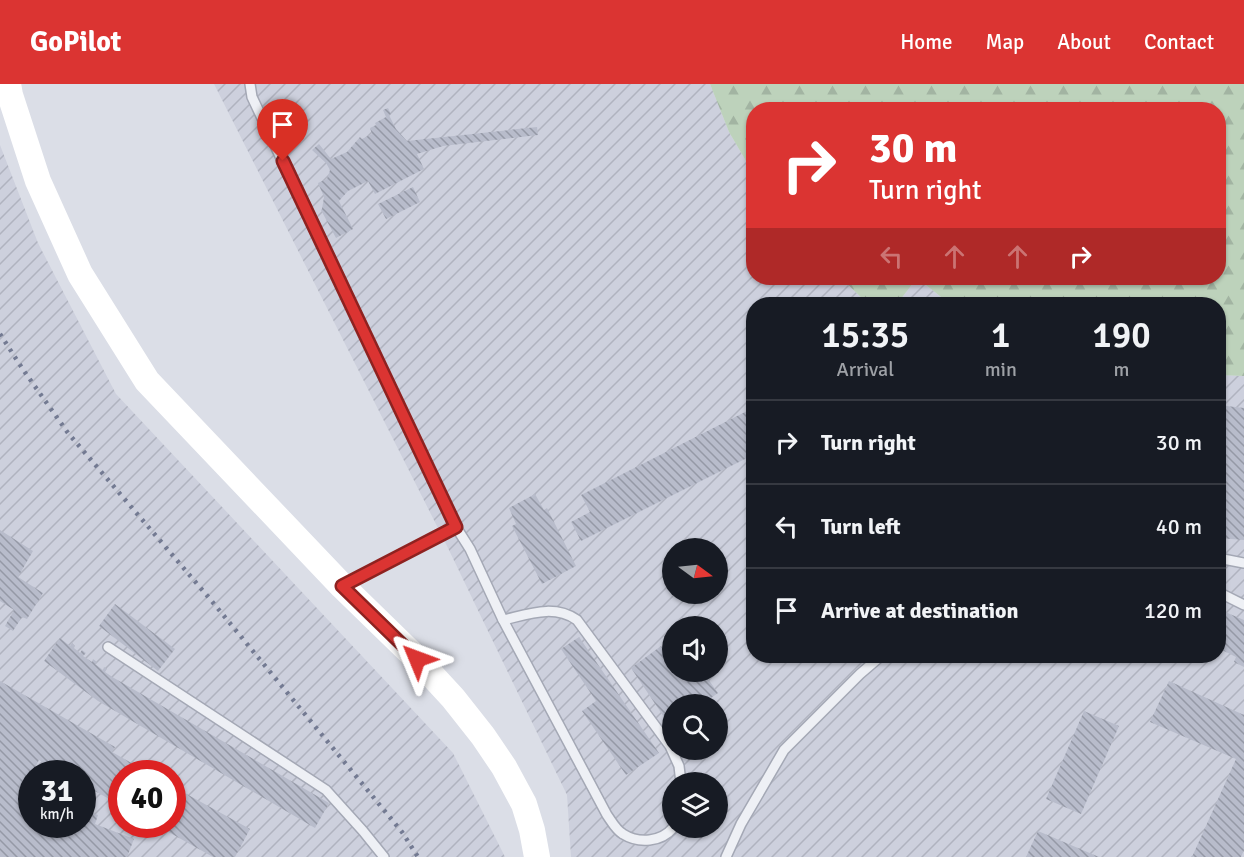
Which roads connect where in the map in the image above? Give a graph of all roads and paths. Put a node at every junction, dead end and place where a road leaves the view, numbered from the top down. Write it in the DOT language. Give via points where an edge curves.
graph roads {
  1 [pos="8,84"];
  2 [pos="250,84"];
  3 [pos="456,527"];
  4 [pos="1226,560"];
  5 [pos="1244,563"];
  6 [pos="342,586"];
  7 [pos="1226,596"];
  8 [pos="1244,605"];
  9 [pos="503,620"];
  10 [pos="108,647"];
  11 [pos="873,663"];
  12 [pos="680,772"];
  13 [pos="662,837"];
  14 [pos="384,857"];
  15 [pos="537,857"];
  16 [pos="726,857"];
  1 -- 6 [label="street" via="38,181 80,274 147,381"];
  2 -- 3 [label="lane" via="252,97"];
  3 -- 6 [label="lane"];
  3 -- 9 [label="lane"];
  4 -- 5 [label="lane"];
  6 -- 15 [label="street" via="417,659 483,736 524,804"];
  7 -- 8 [label="lane"];
  9 -- 12 [label="lane" via="552,611 578,620 670,746"];
  9 -- 13 [label="lane" via="615,826 623,834 647,841"];
  10 -- 14 [label="lane" via="326,790"];
  11 -- 16 [label="lane" via="784,750"];
}
